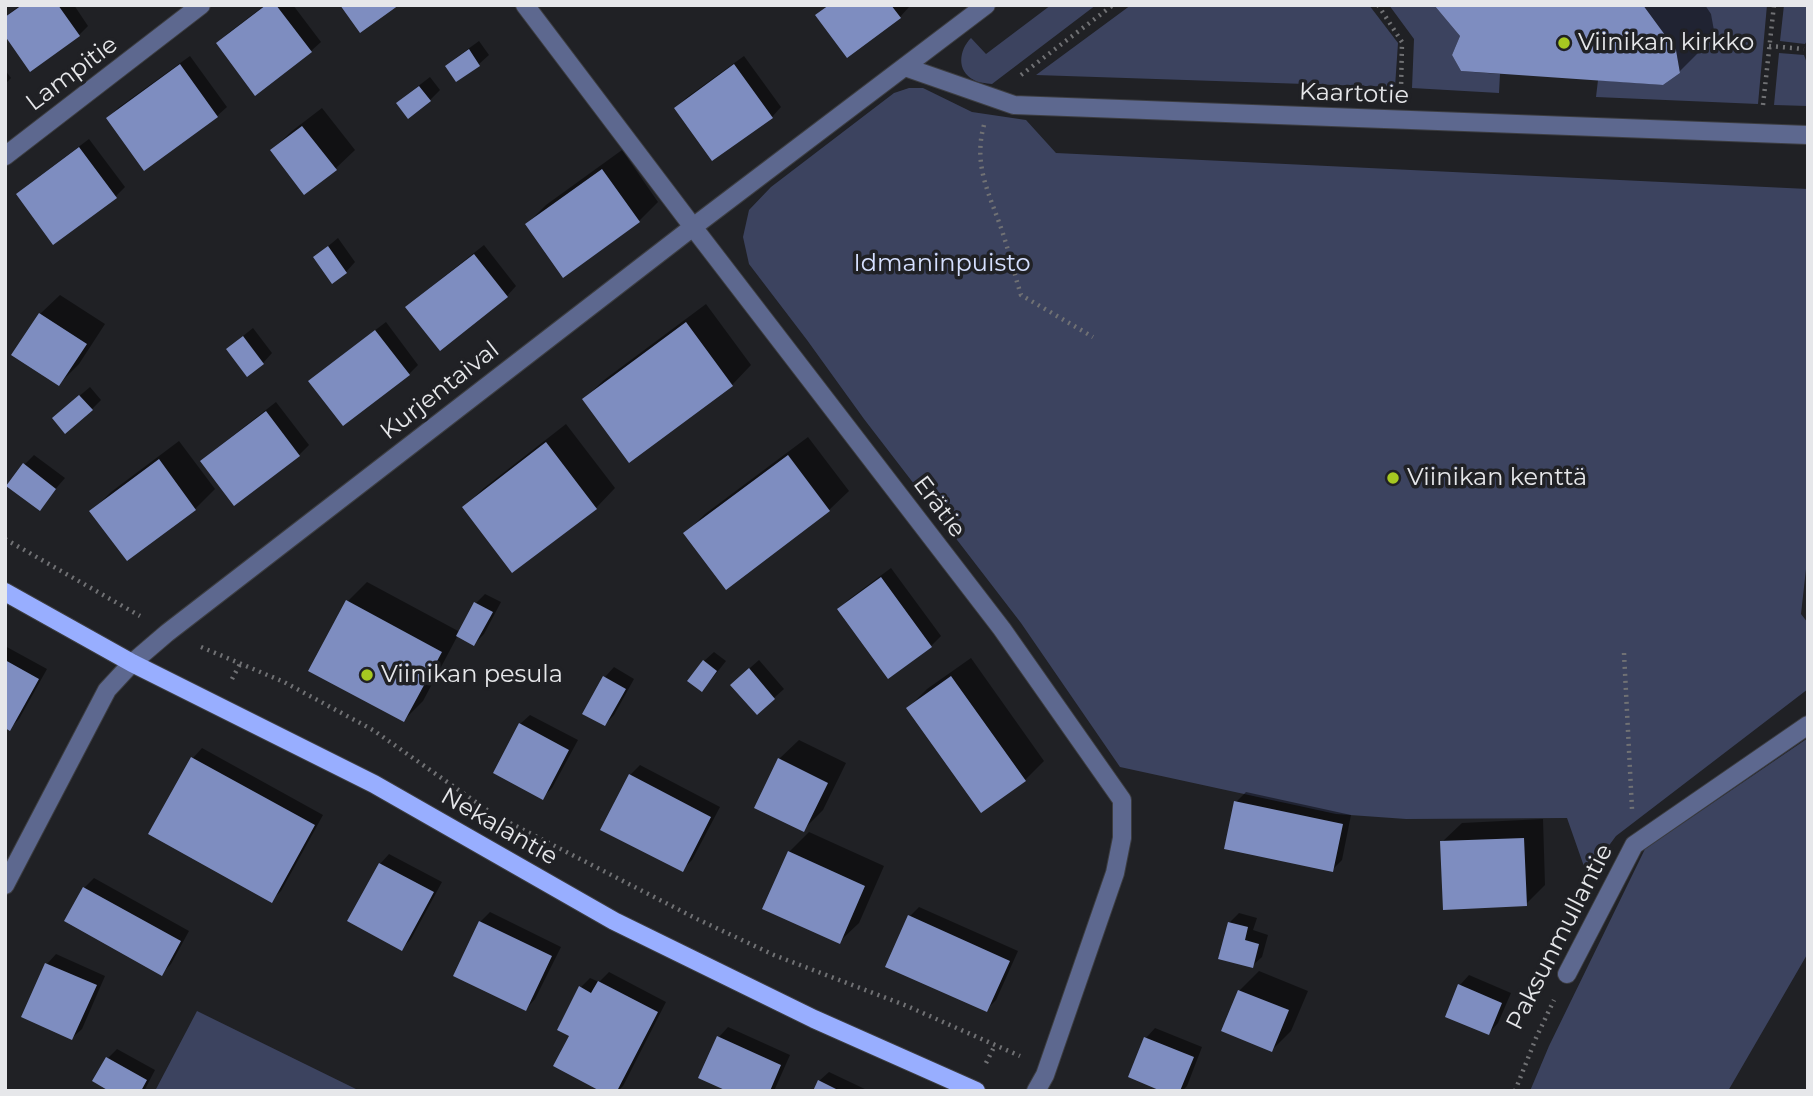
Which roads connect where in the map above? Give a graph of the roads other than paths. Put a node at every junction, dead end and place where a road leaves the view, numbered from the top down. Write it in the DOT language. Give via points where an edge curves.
graph roads {
  1 [pos="201,5"];
  2 [pos="525,5"];
  3 [pos="986,5"];
  4 [pos="905,67"];
  5 [pos="1808,135"];
  6 [pos="5,156"];
  7 [pos="693,227"];
  8 [pos="5,592"];
  9 [pos="132,663"];
  10 [pos="1808,726"];
  11 [pos="5,885"];
  12 [pos="1567,974"];
  13 [pos="975,1091"];
  14 [pos="1036,1091"];
  1 -- 6 [label="street, Lampitie"];
  2 -- 7 [label="street, Erätie"];
  3 -- 4 [label="street, Kurjentaival"];
  4 -- 5 [label="street, Kaartotie" via="1014,105"];
  4 -- 7 [label="street, Kurjentaival"];
  7 -- 9 [label="street, Kurjentaival"];
  7 -- 14 [label="street, Erätie" via="1002,629 1122,800 1122,838 1115,873"];
  8 -- 9 [label="main road, Nekalantie"];
  9 -- 11 [label="street, Kurjentaival" via="107,690"];
  9 -- 13 [label="main road, Nekalantie" via="374,785 614,921"];
  10 -- 12 [label="street, Paksunmullantie" via="1634,845"];
}
